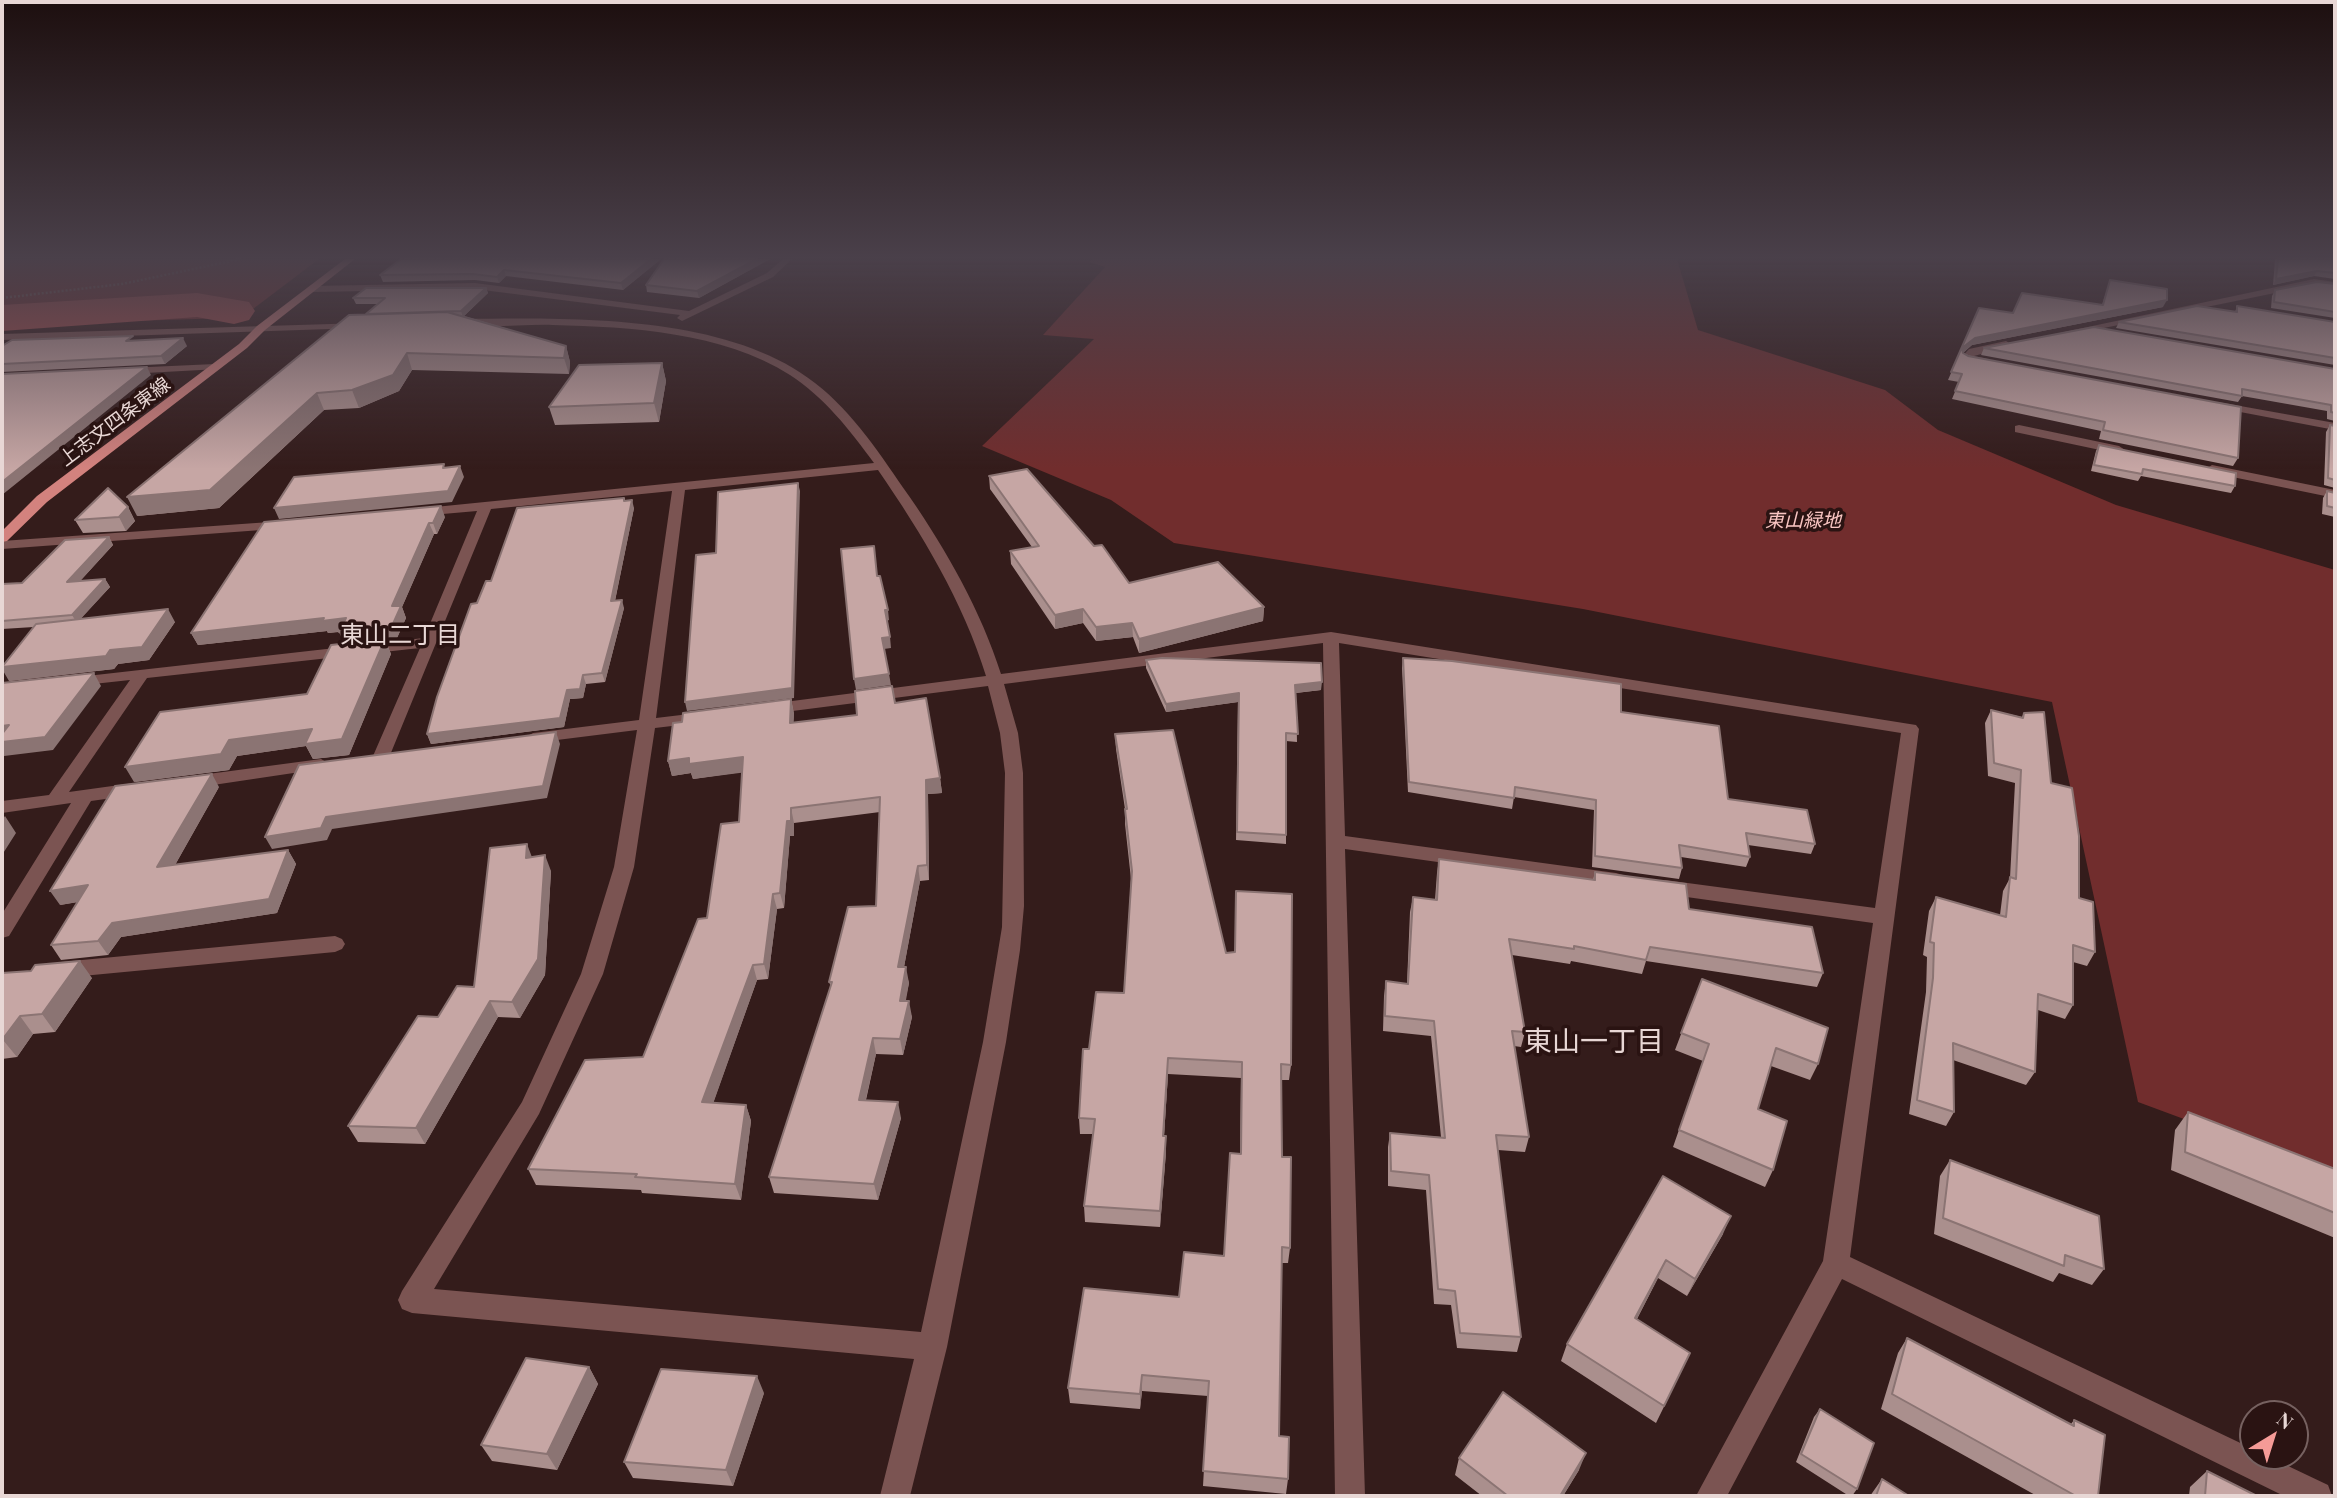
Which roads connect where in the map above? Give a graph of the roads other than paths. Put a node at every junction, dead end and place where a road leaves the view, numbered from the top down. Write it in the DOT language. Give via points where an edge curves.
graph roads {
  1 [pos="235,329"];
  2 [pos="260,329"];
  3 [pos="645,329"];
  4 [pos="2083,329"];
  5 [pos="2092,329"];
  6 [pos="659,330"];
  7 [pos="2115,333"];
  8 [pos="2049,336"];
  9 [pos="2,337"];
  10 [pos="2024,341"];
  11 [pos="1993,363"];
  12 [pos="215,367"];
  13 [pos="108,372"];
  14 [pos="2212,404"];
  15 [pos="2335,427"];
  16 [pos="2020,429"];
  17 [pos="2138,453"];
  18 [pos="882,466"];
  19 [pos="2204,467"];
  20 [pos="679,486"];
  21 [pos="2335,494"];
  22 [pos="486,506"];
  23 [pos="403,514"];
  24 [pos="292,524"];
  25 [pos="2,538"];
  26 [pos="2,545"];
  27 [pos="1331,637"];
  28 [pos="430,642"];
  29 [pos="142,674"];
  30 [pos="996,680"];
  31 [pos="53,683"];
  32 [pos="754,711"];
  33 [pos="727,714"];
  34 [pos="647,724"];
  35 [pos="515,740"];
  36 [pos="382,756"];
  37 [pos="342,762"];
  38 [pos="180,783"];
  39 [pos="153,787"];
  40 [pos="85,796"];
  41 [pos="55,799"];
  42 [pos="2,807"];
  43 [pos="1335,841"];
  44 [pos="1885,917"];
  45 [pos="2,930"];
  46 [pos="335,944"];
  47 [pos="43,972"];
  48 [pos="1836,1263"];
  49 [pos="933,1347"];
  50 [pos="895,1496"];
  51 [pos="1350,1496"];
  52 [pos="1711,1496"];
  53 [pos="2317,1496"];
  1 -- 9 [label="street"];
  2 -- 12 [label="main road, 上志文四条東線"];
  3 -- 6 [label="street"];
  4 -- 8 [label="street"];
  5 -- 7 [label="street"];
  6 -- 18 [label="street" via="728,345 787,368 838,411"];
  10 -- 11 [label="street" via="1973,351 1966,358"];
  12 -- 13 [label="street"];
  12 -- 25 [label="main road, 上志文四条東線" via="42,499"];
  14 -- 15 [label="street"];
  16 -- 17 [label="street"];
  18 -- 20 [label="street"];
  18 -- 30 [label="street" via="929,536"];
  19 -- 21 [label="street"];
  20 -- 22 [label="street"];
  20 -- 34 [label="street"];
  22 -- 23 [label="street"];
  22 -- 28 [label="street"];
  24 -- 26 [label="street"];
  27 -- 30 [label="street"];
  27 -- 43 [label="street"];
  27 -- 44 [label="street" via="1910,729"];
  28 -- 29 [label="street"];
  28 -- 36 [label="street"];
  29 -- 31 [label="street"];
  29 -- 41 [label="street"];
  30 -- 32 [label="street"];
  30 -- 49 [label="street" via="1010,737 1015,793 1013,925"];
  33 -- 34 [label="street"];
  34 -- 35 [label="street"];
  34 -- 49 [label="street" via="624,867 592,974 531,1107 412,1300"];
  37 -- 38 [label="street"];
  39 -- 40 [label="street"];
  40 -- 41 [label="street"];
  40 -- 45 [label="street"];
  41 -- 42 [label="street"];
  43 -- 44 [label="street"];
  43 -- 51 [label="street"];
  44 -- 48 [label="street"];
  46 -- 47 [label="street"];
  48 -- 52 [label="street"];
  48 -- 53 [label="street"];
  49 -- 50 [label="street"];
}
